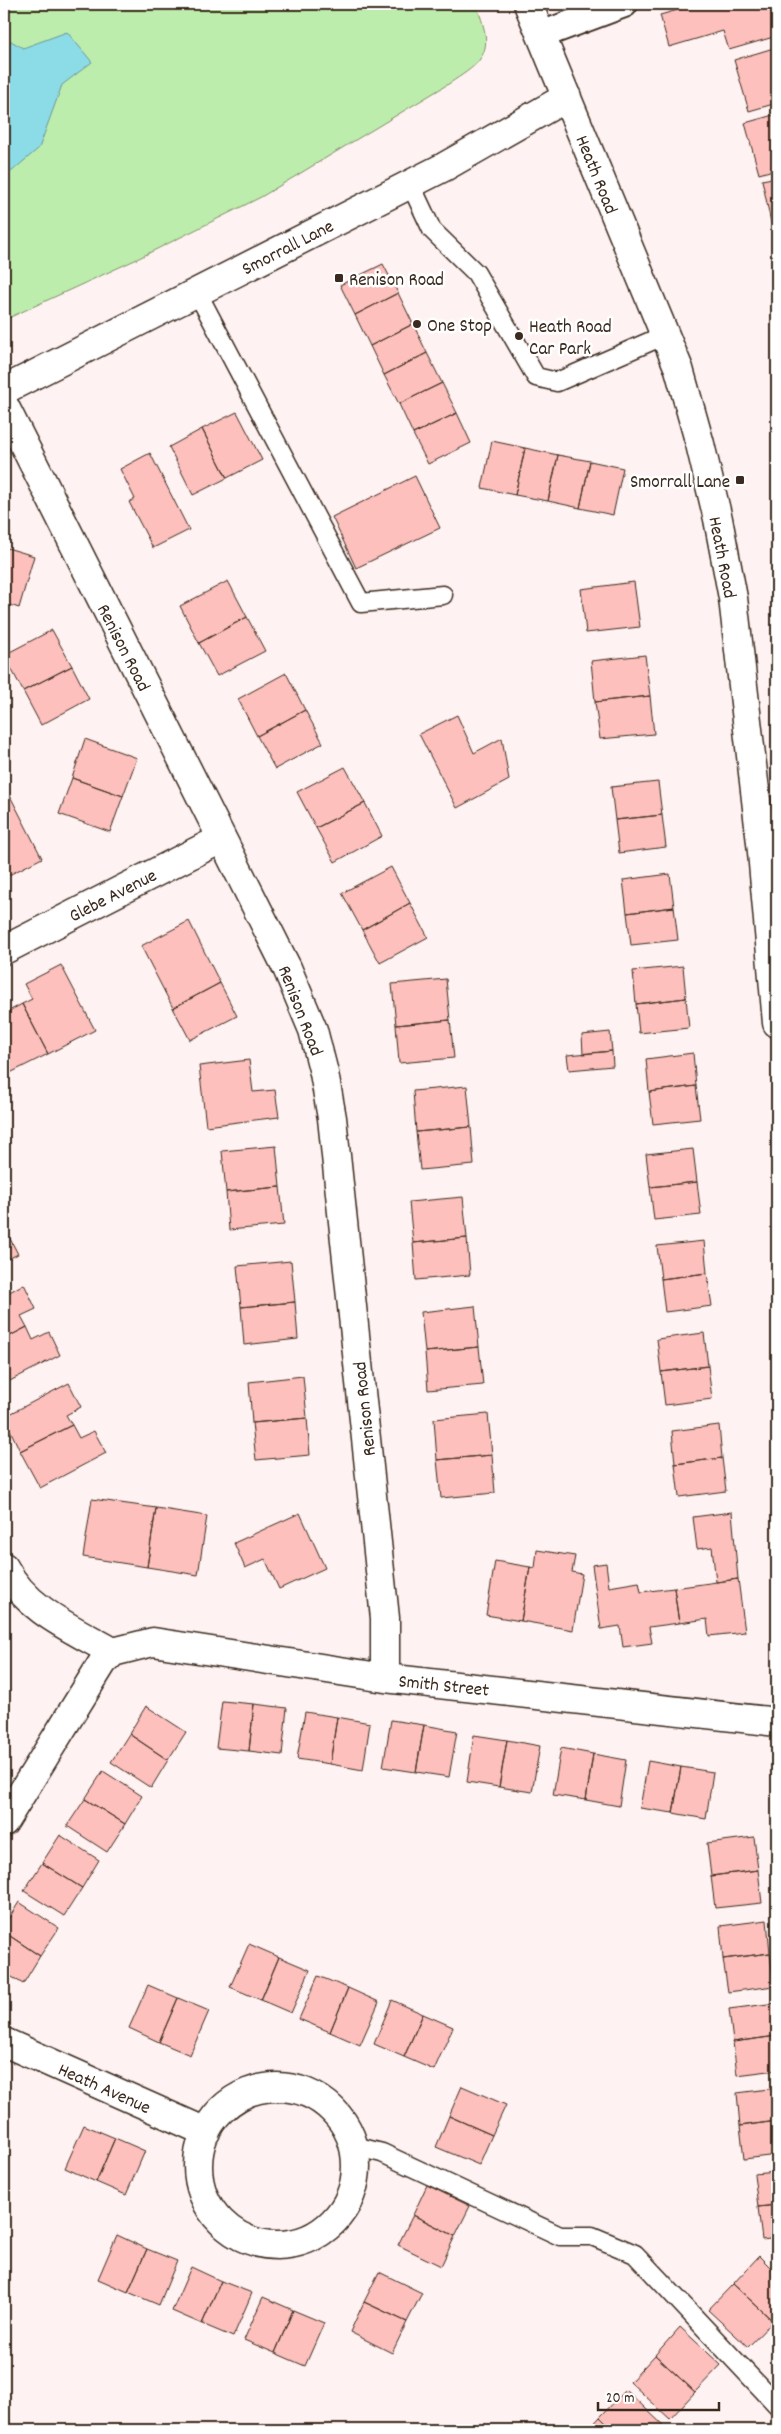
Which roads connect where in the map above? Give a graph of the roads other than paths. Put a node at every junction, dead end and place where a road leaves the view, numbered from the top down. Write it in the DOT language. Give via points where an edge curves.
graph roads {
  1 [pos="528,4"];
  2 [pos="624,4"];
  3 [pos="541,35"];
  4 [pos="567,97"];
  5 [pos="410,183"];
  6 [pos="197,292"];
  7 [pos="665,336"];
  8 [pos="4,390"];
  9 [pos="4,405"];
  10 [pos="443,595"];
  11 [pos="221,838"];
  12 [pos="770,852"];
  13 [pos="4,950"];
  14 [pos="777,1023"];
  15 [pos="4,1567"];
  16 [pos="113,1652"];
  17 [pos="385,1678"];
  18 [pos="777,1722"];
  19 [pos="4,1822"];
  20 [pos="4,2042"];
  21 [pos="206,2132"];
  22 [pos="354,2146"];
  23 [pos="777,2405"];
  1 -- 3 [label="street, Heath Road"];
  2 -- 3 [label="street"];
  3 -- 4 [label="street, Heath Road"];
  4 -- 5 [label="street, Smorrall Lane"];
  4 -- 7 [label="street, Heath Road"];
  5 -- 6 [label="street, Smorrall Lane"];
  5 -- 7 [label="lane" via="432,230 476,273 536,377 557,382"];
  6 -- 8 [label="street, Smorrall Lane"];
  6 -- 10 [label="lane" via="361,603"];
  7 -- 12 [label="street, Heath Road" via="679,369 721,536"];
  9 -- 11 [label="street, Renison Road"];
  11 -- 13 [label="street, Glebe Avenue"];
  11 -- 17 [label="street, Renison Road" via="287,968 313,1030 324,1073 333,1128 385,1618"];
  12 -- 14 [label="street, Heath Road"];
  15 -- 16 [label="street" via="22,1592 44,1613"];
  16 -- 17 [label="street, Smith Street" via="153,1642"];
  16 -- 19 [label="street" via="103,1662"];
  17 -- 18 [label="street, Smith Street"];
  20 -- 21 [label="street, Heath Avenue"];
  21 -- 22 [label="street" via="223,2108 236,2098 280,2087 297,2089 326,2104 348,2131"];
  21 -- 22 [label="street" via="198,2170 206,2201 215,2215 234,2232 265,2244 293,2244 311,2237 340,2214 356,2177"];
  22 -- 23 [label="lane" via="382,2152 560,2236 592,2236 635,2254"];
}
